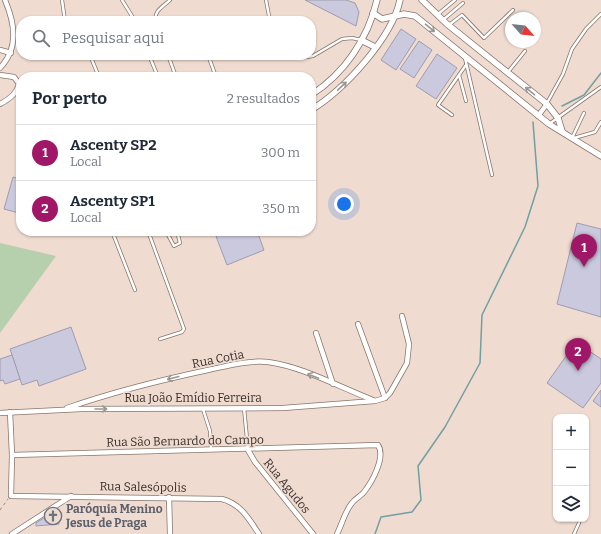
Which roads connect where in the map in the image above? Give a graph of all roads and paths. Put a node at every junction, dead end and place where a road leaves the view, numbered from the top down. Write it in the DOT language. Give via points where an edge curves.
graph roads {
  1 [pos="5,0"];
  2 [pos="62,0"];
  3 [pos="122,0"];
  4 [pos="170,0"];
  5 [pos="266,0"];
  6 [pos="377,0"];
  7 [pos="400,0"];
  8 [pos="422,0"];
  9 [pos="455,0"];
  10 [pos="463,3"];
  11 [pos="512,10"];
  12 [pos="373,13"];
  13 [pos="601,14"];
  14 [pos="396,15"];
  15 [pos="437,15"];
  16 [pos="64,16"];
  17 [pos="132,16"];
  18 [pos="156,16"];
  19 [pos="269,16"];
  20 [pos="442,20"];
  21 [pos="448,25"];
  22 [pos="361,40"];
  23 [pos="375,47"];
  24 [pos="0,50"];
  25 [pos="525,50"];
  26 [pos="11,53"];
  27 [pos="316,54"];
  28 [pos="465,58"];
  29 [pos="92,60"];
  30 [pos="152,60"];
  31 [pos="170,60"];
  32 [pos="210,60"];
  33 [pos="466,65"];
  34 [pos="0,68"];
  35 [pos="97,72"];
  36 [pos="156,72"];
  37 [pos="174,72"];
  38 [pos="214,72"];
  39 [pos="508,73"];
  40 [pos="459,74"];
  41 [pos="0,75"];
  42 [pos="16,79"];
  43 [pos="601,87"];
  44 [pos="16,91"];
  45 [pos="316,91"];
  46 [pos="466,101"];
  47 [pos="0,104"];
  48 [pos="547,104"];
  49 [pos="316,107"];
  50 [pos="584,113"];
  51 [pos="452,115"];
  52 [pos="538,116"];
  53 [pos="558,118"];
  54 [pos="601,122"];
  55 [pos="549,124"];
  56 [pos="562,131"];
  57 [pos="572,139"];
  58 [pos="601,156"];
  59 [pos="492,175"];
  60 [pos="114,236"];
  61 [pos="150,236"];
  62 [pos="169,236"];
  63 [pos="178,236"];
  64 [pos="135,290"];
  65 [pos="402,316"];
  66 [pos="358,324"];
  67 [pos="316,333"];
  68 [pos="160,339"];
  69 [pos="332,384"];
  70 [pos="385,398"];
  71 [pos="375,401"];
  72 [pos="203,408"];
  73 [pos="244,408"];
  74 [pos="62,410"];
  75 [pos="10,412"];
  76 [pos="0,413"];
  77 [pos="248,450"];
  78 [pos="211,451"];
  79 [pos="12,455"];
  80 [pos="11,496"];
  81 [pos="71,496"];
  82 [pos="169,497"];
  83 [pos="0,510"];
  84 [pos="579,523"];
  85 [pos="12,534"];
  86 [pos="170,534"];
  87 [pos="259,534"];
  88 [pos="313,534"];
  89 [pos="337,534"];
  90 [pos="574,534"];
  1 -- 26 [label="street" via="14,31"];
  2 -- 16 [label="lane"];
  3 -- 17 [label="lane"];
  4 -- 18 [label="lane"];
  5 -- 19 [label="lane"];
  6 -- 12 [label="street"];
  7 -- 14 [label="street"];
  8 -- 15 [label="street"];
  9 -- 15 [label="lane"];
  10 -- 20 [label="lane"];
  11 -- 21 [label="lane" via="484,38 462,15"];
  12 -- 14 [label="street" via="382,19"];
  12 -- 22 [label="street"];
  13 -- 48 [label="lane" via="572,49 563,74"];
  14 -- 23 [label="street"];
  14 -- 28 [label="street, one-way" via="414,16"];
  15 -- 20 [label="street"];
  20 -- 21 [label="street"];
  21 -- 39 [label="street"];
  22 -- 23 [label="street"];
  22 -- 27 [label="lane" via="347,37"];
  22 -- 45 [label="street" via="344,66"];
  49 -- 23 [label="street, one-way" via="350,78"];
  24 -- 26 [label="street"];
  25 -- 39 [label="lane"];
  26 -- 34 [label="street"];
  28 -- 33 [label="lane"];
  28 -- 52 [label="street"];
  29 -- 35 [label="lane"];
  30 -- 36 [label="lane"];
  31 -- 37 [label="lane"];
  32 -- 38 [label="lane"];
  33 -- 40 [label="lane"];
  33 -- 59 [label="lane"];
  48 -- 39 [label="street, one-way"];
  40 -- 46 [label="lane"];
  40 -- 51 [label="lane" via="438,105"];
  41 -- 42 [label="street"];
  43 -- 53 [label="lane"];
  44 -- 47 [label="street"];
  48 -- 52 [label="street"];
  48 -- 53 [label="street"];
  50 -- 57 [label="lane"];
  52 -- 55 [label="street"];
  53 -- 55 [label="lane"];
  53 -- 56 [label="street"];
  54 -- 57 [label="lane" via="595,132"];
  55 -- 56 [label="street"];
  56 -- 57 [label="street"];
  57 -- 58 [label="street"];
  60 -- 64 [label="lane"];
  61 -- 68 [label="lane" via="184,329"];
  62 -- 63 [label="lane" via="174,246 180,243"];
  65 -- 70 [label="street" via="410,344 409,354 398,381"];
  66 -- 70 [label="street"];
  67 -- 69 [label="street"];
  69 -- 71 [label="street, Rua Cotia"];
  69 -- 74 [label="street, Rua Cotia, one-way" via="280,365 254,362 168,380"];
  70 -- 71 [label="street, Rua João Emídio Ferreira"];
  71 -- 73 [label="street, Rua João Emídio Ferreira" via="282,408"];
  72 -- 73 [label="street, Rua João Emídio Ferreira"];
  74 -- 72 [label="street, Rua João Emídio Ferreira, one-way"];
  72 -- 78 [label="lane" via="210,431"];
  73 -- 77 [label="lane"];
  74 -- 75 [label="street, Rua João Emídio Ferreira"];
  75 -- 76 [label="street, Rua João Emídio Ferreira"];
  75 -- 79 [label="street"];
  77 -- 78 [label="street, Rua São Bernardo do Campo"];
  77 -- 88 [label="street, Rua Agudos"];
  77 -- 89 [label="street, Rua São Bernardo do Campo" via="378,445 379,461 370,482 352,504"];
  78 -- 79 [label="street, Rua São Bernardo do Campo"];
  79 -- 80 [label="street"];
  80 -- 81 [label="street, Rua Salesópolis"];
  80 -- 83 [label="path"];
  81 -- 82 [label="street, Rua Salesópolis"];
  81 -- 85 [label="street"];
  82 -- 86 [label="street"];
  82 -- 87 [label="street, Rua Salesópolis" via="231,501 242,509"];
  84 -- 90 [label="lane"];
}
